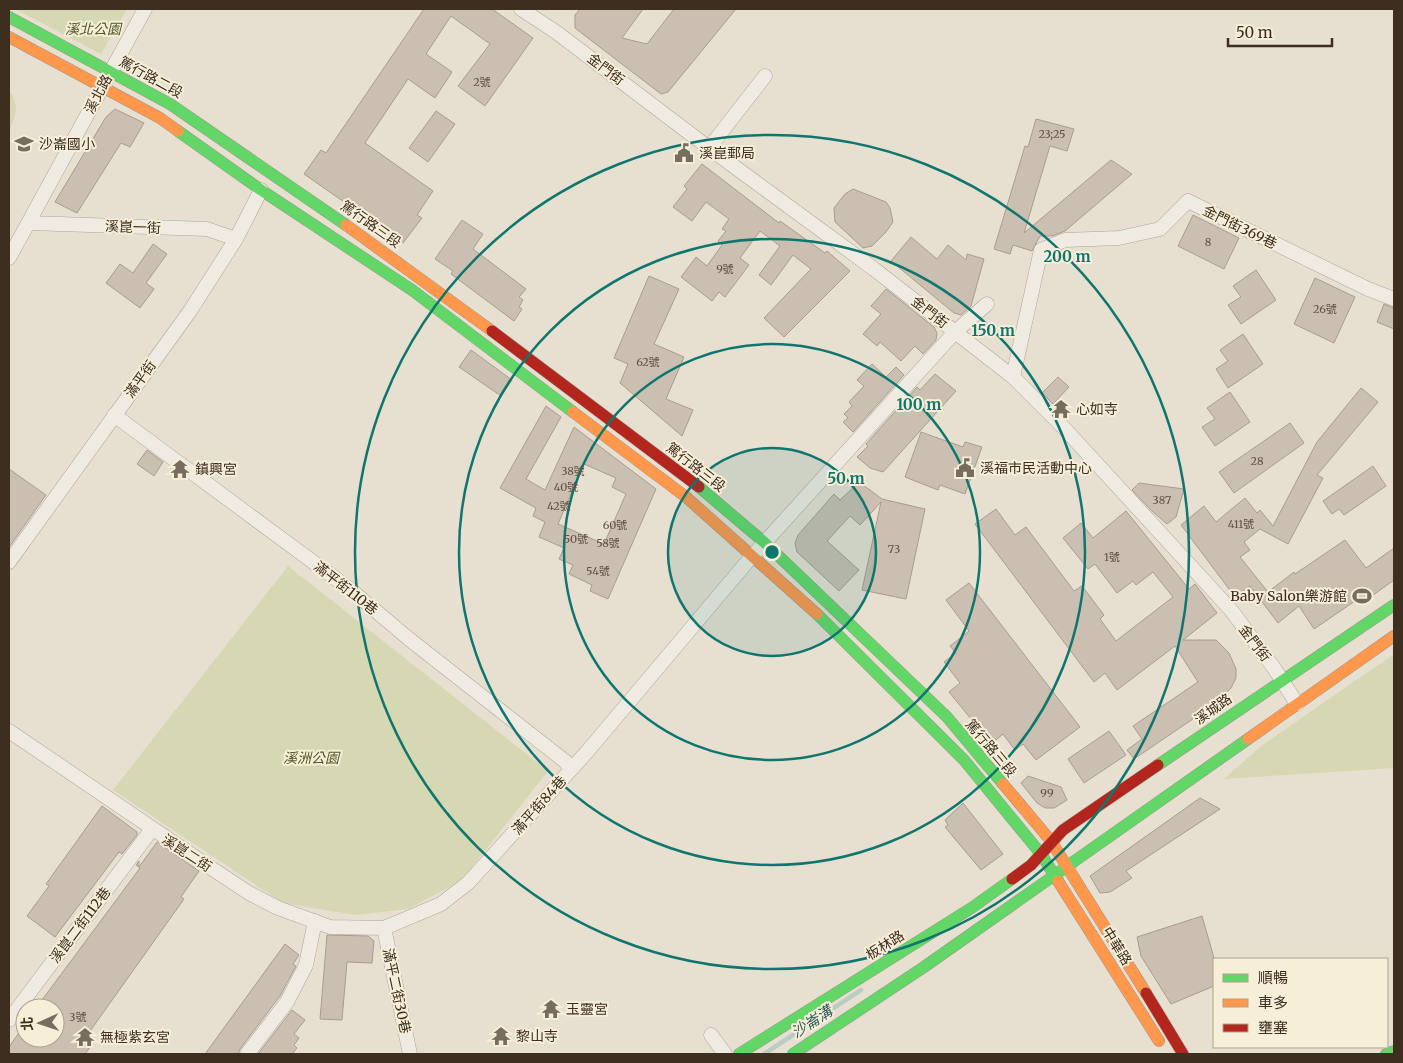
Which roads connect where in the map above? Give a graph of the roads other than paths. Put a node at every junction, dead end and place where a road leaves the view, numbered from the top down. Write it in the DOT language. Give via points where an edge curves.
graph roads {
  1 [pos="145,9"];
  2 [pos="521,9"];
  3 [pos="9,17"];
  4 [pos="9,37"];
  5 [pos="110,71"];
  6 [pos="765,76"];
  7 [pos="101,86"];
  8 [pos="709,148"];
  9 [pos="272,173"];
  10 [pos="261,190"];
  11 [pos="30,223"];
  12 [pos="236,238"];
  13 [pos="9,258"];
  14 [pos="1394,299"];
  15 [pos="987,304"];
  16 [pos="956,332"];
  17 [pos="1013,377"];
  18 [pos="114,415"];
  19 [pos="765,543"];
  20 [pos="753,555"];
  21 [pos="9,562"];
  22 [pos="1394,605"];
  23 [pos="1394,636"];
  24 [pos="1281,680"];
  25 [pos="1297,704"];
  26 [pos="9,731"];
  27 [pos="572,769"];
  28 [pos="152,829"];
  29 [pos="1051,841"];
  30 [pos="1042,854"];
  31 [pos="1067,865"];
  32 [pos="1054,874"];
  33 [pos="315,921"];
  34 [pos="384,928"];
  35 [pos="9,1020"];
  36 [pos="711,1034"];
  37 [pos="1394,1051"];
  38 [pos="247,1054"];
  39 [pos="410,1054"];
  40 [pos="725,1054"];
  41 [pos="739,1054"];
  42 [pos="793,1054"];
  43 [pos="1167,1054"];
  44 [pos="1183,1054"];
  45 [pos="1386,1054"];
  1 -- 5 [label="street, 溪北路"];
  2 -- 8 [label="street, 金門街" via="564,37"];
  3 -- 5 [label="street, 篤行路二段"];
  4 -- 7 [label="street"];
  5 -- 7 [label="street, 溪北路"];
  5 -- 9 [label="street, 篤行路二段" via="170,104"];
  6 -- 8 [label="street"];
  7 -- 10 [label="street" via="160,118"];
  7 -- 11 [label="street, 溪北路"];
  8 -- 16 [label="street, 金門街"];
  9 -- 19 [label="street, 篤行路三段" via="550,374 692,481"];
  10 -- 12 [label="street, 滿平街"];
  10 -- 20 [label="street, 篤行路三段" via="432,305 686,497"];
  11 -- 12 [label="street, 溪崑一街" via="206,229"];
  11 -- 13 [label="street, 溪北路"];
  12 -- 18 [label="street, 滿平街" via="190,311"];
  14 -- 17 [label="street, 金門街369巷" via="1188,201 1160,229 1119,238 1065,240 1041,250"];
  15 -- 16 [label="street, 滿平街84巷"];
  16 -- 17 [label="street, 金門街"];
  16 -- 19 [label="street, 滿平街84巷"];
  17 -- 24 [label="street, 金門街" via="1231,610"];
  18 -- 21 [label="street, 滿平街"];
  18 -- 27 [label="street, 滿平街110巷" via="351,590"];
  19 -- 20 [label="street, 滿平街84巷"];
  19 -- 29 [label="street, 篤行路三段" via="946,717"];
  20 -- 27 [label="street, 滿平街84巷"];
  20 -- 30 [label="street, 篤行路三段" via="847,641 957,753"];
  22 -- 24 [label="street, 溪城路"];
  23 -- 25 [label="street"];
  24 -- 25 [label="street, 金門街"];
  24 -- 29 [label="street, 溪城路"];
  25 -- 31 [label="street"];
  26 -- 28 [label="street, 溪崑二街"];
  27 -- 34 [label="street, 滿平街84巷" via="468,883 441,904"];
  28 -- 33 [label="street, 溪崑二街" via="249,893"];
  28 -- 35 [label="street, 溪崑二街112巷"];
  29 -- 30 [label="street, 溪城路"];
  29 -- 31 [label="street, 篤行路三段"];
  30 -- 32 [label="street, 中華路"];
  30 -- 41 [label="street, 板林路" via="973,908"];
  31 -- 32 [label="street"];
  31 -- 44 [label="street, 中華路"];
  32 -- 42 [label="street" via="924,967"];
  32 -- 43 [label="street, 中華路"];
  33 -- 34 [label="street, 溪崑二街" via="330,927"];
  33 -- 38 [label="street" via="306,965 287,1002"];
  34 -- 39 [label="street, 滿平二街30巷"];
  36 -- 40 [label="street"];
  37 -- 45 [label="street"];
}
